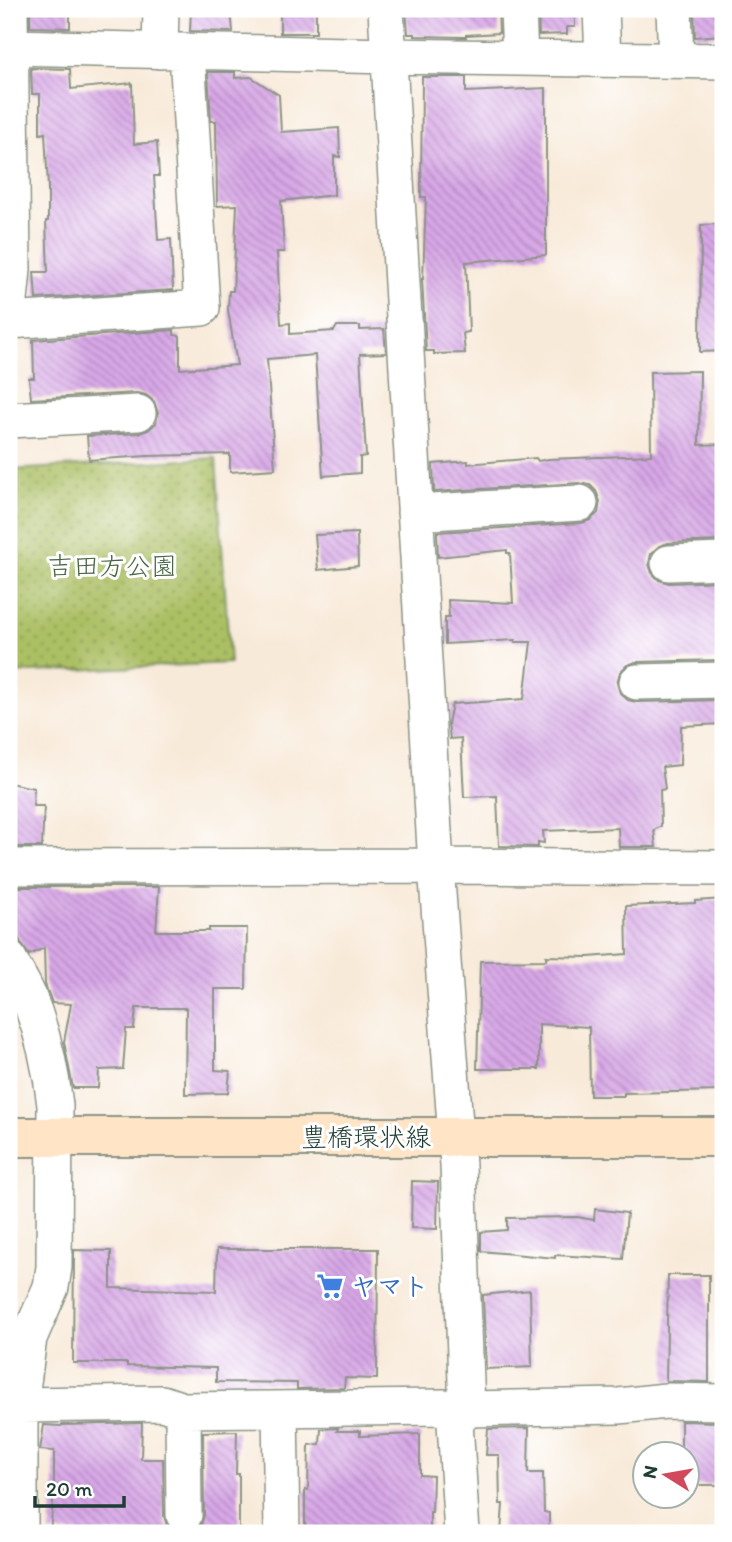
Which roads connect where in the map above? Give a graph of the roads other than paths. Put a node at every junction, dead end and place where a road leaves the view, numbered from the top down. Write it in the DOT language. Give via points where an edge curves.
graph roads {
  1 [pos="10,9"];
  2 [pos="161,9"];
  3 [pos="386,9"];
  4 [pos="518,9"];
  5 [pos="601,9"];
  6 [pos="674,9"];
  7 [pos="11,47"];
  8 [pos="174,51"];
  9 [pos="388,56"];
  10 [pos="520,58"];
  11 [pos="603,59"];
  12 [pos="676,60"];
  13 [pos="723,61"];
  14 [pos="10,94"];
  15 [pos="9,311"];
  16 [pos="9,321"];
  17 [pos="138,413"];
  18 [pos="9,421"];
  19 [pos="580,503"];
  20 [pos="415,513"];
  21 [pos="723,561"];
  22 [pos="669,563"];
  23 [pos="723,680"];
  24 [pos="637,682"];
  25 [pos="436,866"];
  26 [pos="9,867"];
  27 [pos="723,868"];
  28 [pos="9,960"];
  29 [pos="9,1136"];
  30 [pos="56,1136"];
  31 [pos="455,1137"];
  32 [pos="723,1137"];
  33 [pos="723,1402"];
  34 [pos="15,1406"];
  35 [pos="280,1409"];
  36 [pos="467,1409"];
  37 [pos="183,1410"];
  38 [pos="184,1515"];
  39 [pos="20,1533"];
  40 [pos="282,1533"];
  41 [pos="462,1533"];
  1 -- 7 [label="street"];
  2 -- 8 [label="street"];
  3 -- 9 [label="street"];
  4 -- 10 [label="street"];
  5 -- 11 [label="street"];
  6 -- 12 [label="street"];
  7 -- 8 [label="street"];
  7 -- 14 [label="street"];
  8 -- 9 [label="street"];
  8 -- 16 [label="street" via="202,308"];
  9 -- 10 [label="street"];
  9 -- 20 [label="street"];
  10 -- 11 [label="street"];
  11 -- 12 [label="street"];
  12 -- 13 [label="street"];
  14 -- 15 [label="street" via="13,269"];
  17 -- 18 [label="street"];
  19 -- 20 [label="street"];
  20 -- 25 [label="street"];
  21 -- 22 [label="street"];
  23 -- 24 [label="street"];
  25 -- 26 [label="street"];
  25 -- 27 [label="street"];
  25 -- 31 [label="street"];
  28 -- 30 [label="street" via="37,1021 53,1086"];
  29 -- 30 [label="main road, 豊橋環状線"];
  30 -- 31 [label="main road, 豊橋環状線"];
  30 -- 34 [label="street" via="51,1287 29,1338"];
  31 -- 32 [label="main road, 豊橋環状線"];
  31 -- 36 [label="street"];
  33 -- 36 [label="street"];
  34 -- 37 [label="street" via="162,1403"];
  34 -- 39 [label="street"];
  35 -- 36 [label="street"];
  35 -- 37 [label="street"];
  35 -- 40 [label="street"];
  36 -- 41 [label="street" via="455,1423"];
  37 -- 38 [label="street"];
}
